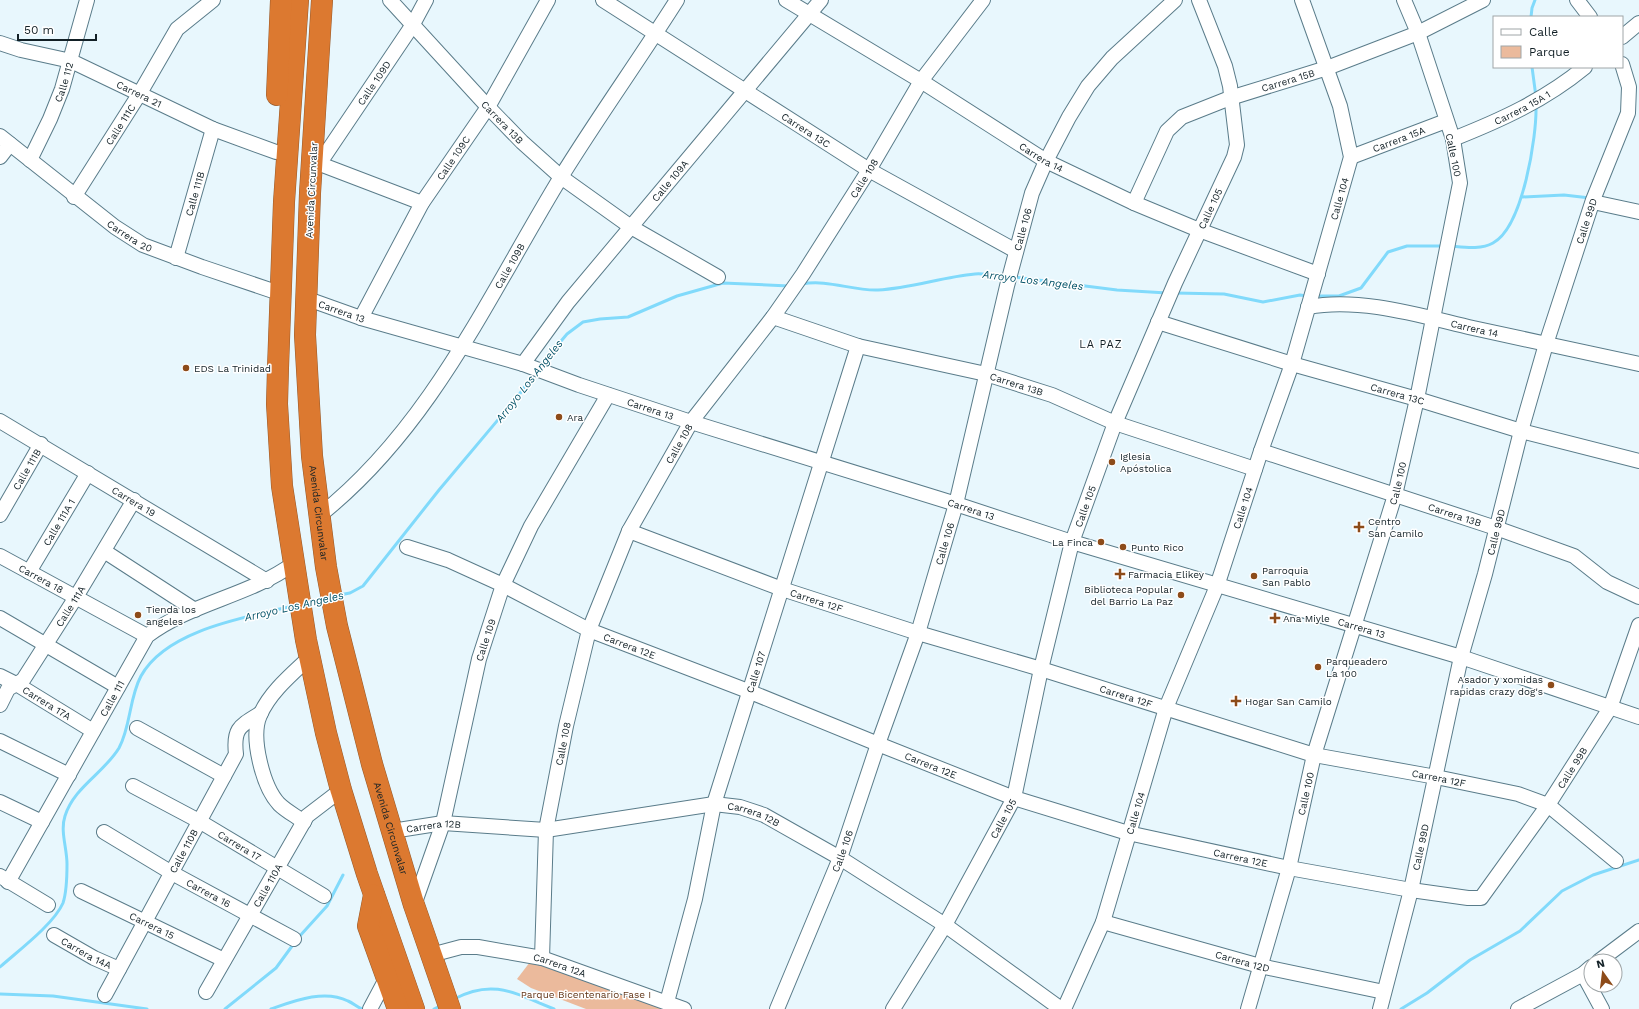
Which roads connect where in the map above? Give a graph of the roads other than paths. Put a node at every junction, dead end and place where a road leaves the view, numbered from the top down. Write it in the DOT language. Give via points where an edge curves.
graph roads {
  1 [pos="87,0"];
  2 [pos="213,0"];
  3 [pos="281,0"];
  4 [pos="298,0"];
  5 [pos="322,0"];
  6 [pos="390,0"];
  7 [pos="426,0"];
  8 [pos="548,0"];
  9 [pos="603,0"];
  10 [pos="677,0"];
  11 [pos="786,0"];
  12 [pos="821,0"];
  13 [pos="983,0"];
  14 [pos="1175,0"];
  15 [pos="1199,0"];
  16 [pos="1302,0"];
  17 [pos="1404,0"];
  18 [pos="1483,0"];
  19 [pos="1577,0"];
  20 [pos="810,15"];
  21 [pos="1589,16"];
  22 [pos="1639,23"];
  23 [pos="412,26"];
  24 [pos="656,33"];
  25 [pos="1418,33"];
  26 [pos="1623,36"];
  27 [pos="0,43"];
  28 [pos="71,61"];
  29 [pos="1623,67"];
  30 [pos="1327,68"];
  31 [pos="1584,68"];
  32 [pos="921,81"];
  33 [pos="747,91"];
  34 [pos="140,93"];
  35 [pos="1230,98"];
  36 [pos="488,107"];
  37 [pos="1446,121"];
  38 [pos="213,129"];
  39 [pos="1453,139"];
  40 [pos="5,140"];
  41 [pos="276,152"];
  42 [pos="0,157"];
  43 [pos="1351,157"];
  44 [pos="30,160"];
  45 [pos="1046,161"];
  46 [pos="316,163"];
  47 [pos="870,170"];
  48 [pos="561,177"];
  49 [pos="74,197"];
  50 [pos="1594,197"];
  51 [pos="284,202"];
  52 [pos="1134,202"];
  53 [pos="422,203"];
  54 [pos="1639,212"];
  55 [pos="631,228"];
  56 [pos="1199,230"];
  57 [pos="1016,251"];
  58 [pos="176,258"];
  59 [pos="1318,274"];
  60 [pos="718,277"];
  61 [pos="282,294"];
  62 [pos="305,298"];
  63 [pos="1309,306"];
  64 [pos="773,317"];
  65 [pos="361,318"];
  66 [pos="1433,319"];
  67 [pos="1158,322"];
  68 [pos="1546,344"];
  69 [pos="462,346"];
  70 [pos="858,346"];
  71 [pos="1292,364"];
  72 [pos="1639,364"];
  73 [pos="526,365"];
  74 [pos="986,374"];
  75 [pos="608,395"];
  76 [pos="1417,399"];
  77 [pos="0,421"];
  78 [pos="690,422"];
  79 [pos="1115,423"];
  80 [pos="1521,431"];
  81 [pos="41,444"];
  82 [pos="1261,451"];
  83 [pos="1639,461"];
  84 [pos="822,462"];
  85 [pos="1255,469"];
  86 [pos="88,473"];
  87 [pos="1395,496"];
  88 [pos="134,500"];
  89 [pos="956,504"];
  90 [pos="0,515"];
  91 [pos="320,515"];
  92 [pos="1496,528"];
  93 [pos="629,530"];
  94 [pos="1072,542"];
  95 [pos="407,546"];
  96 [pos="104,551"];
  97 [pos="0,556"];
  98 [pos="29,572"];
  99 [pos="295,576"];
  100 [pos="270,580"];
  101 [pos="503,585"];
  102 [pos="1217,586"];
  103 [pos="782,589"];
  104 [pos="76,597"];
  105 [pos="1639,597"];
  106 [pos="195,610"];
  107 [pos="0,618"];
  108 [pos="1639,625"];
  109 [pos="1354,626"];
  110 [pos="589,630"];
  111 [pos="918,633"];
  112 [pos="147,636"];
  113 [pos="46,644"];
  114 [pos="308,649"];
  115 [pos="1461,657"];
  116 [pos="1040,669"];
  117 [pos="0,676"];
  118 [pos="18,685"];
  119 [pos="118,687"];
  120 [pos="748,691"];
  121 [pos="0,705"];
  122 [pos="1166,708"];
  123 [pos="1610,708"];
  124 [pos="260,713"];
  125 [pos="1639,717"];
  126 [pos="137,728"];
  127 [pos="93,731"];
  128 [pos="0,741"];
  129 [pos="878,744"];
  130 [pos="236,754"];
  131 [pos="1314,755"];
  132 [pos="258,758"];
  133 [pos="69,775"];
  134 [pos="224,776"];
  135 [pos="1436,777"];
  136 [pos="133,786"];
  137 [pos="341,790"];
  138 [pos="1014,798"];
  139 [pos="0,802"];
  140 [pos="714,804"];
  141 [pos="1548,805"];
  142 [pos="199,821"];
  143 [pos="42,822"];
  144 [pos="304,822"];
  145 [pos="443,823"];
  146 [pos="546,830"];
  147 [pos="392,831"];
  148 [pos="104,832"];
  149 [pos="1128,833"];
  150 [pos="840,858"];
  151 [pos="1616,861"];
  152 [pos="278,868"];
  153 [pos="1290,868"];
  154 [pos="172,873"];
  155 [pos="4,879"];
  156 [pos="1411,890"];
  157 [pos="81,891"];
  158 [pos="374,893"];
  159 [pos="324,896"];
  160 [pos="1481,898"];
  161 [pos="48,905"];
  162 [pos="414,905"];
  163 [pos="251,915"];
  164 [pos="144,921"];
  165 [pos="1103,922"];
  166 [pos="945,925"];
  167 [pos="1639,931"];
  168 [pos="54,935"];
  169 [pos="294,939"];
  170 [pos="1610,953"];
  171 [pos="431,955"];
  172 [pos="542,958"];
  173 [pos="224,960"];
  174 [pos="1260,966"];
  175 [pos="119,969"];
  176 [pos="1583,973"];
  177 [pos="206,992"];
  178 [pos="1384,992"];
  179 [pos="1596,993"];
  180 [pos="105,995"];
  181 [pos="667,1002"];
  182 [pos="394,1003"];
  183 [pos="450,1009"];
  184 [pos="684,1009"];
  185 [pos="777,1009"];
  186 [pos="893,1009"];
  187 [pos="1063,1009"];
  188 [pos="1248,1009"];
  189 [pos="1380,1009"];
  190 [pos="1518,1009"];
  191 [pos="1602,1009"];
  1 -- 28 [label="street, Calle 112"];
  2 -- 34 [label="street, Calle 111C" via="177,29"];
  3 -- 41 [label="highway"];
  4 -- 51 [label="highway"];
  5 -- 46 [label="highway, Avenida Circunvalar"];
  6 -- 23 [label="street, Carrera 13B"];
  7 -- 23 [label="street, Calle 109D"];
  8 -- 36 [label="street, Calle 109C"];
  9 -- 24 [label="street, Carrera 13C"];
  10 -- 24 [label="street, Calle 109B"];
  11 -- 20 [label="street, Carrera 14"];
  12 -- 20 [label="street, Calle 109A"];
  13 -- 32 [label="street, Calle 108"];
  14 -- 45 [label="street, Calle 106" via="1112,58 1088,86"];
  15 -- 35 [label="street, Calle 105" via="1225,66"];
  16 -- 30 [label="street, Calle 104"];
  17 -- 25 [label="street, Calle 100"];
  18 -- 25 [label="street, Carrera 15B"];
  19 -- 21 [label="street"];
  20 -- 32 [label="street, Carrera 14"];
  20 -- 33 [label="street, Calle 109A"];
  22 -- 26 [label="street"];
  23 -- 36 [label="street, Carrera 13B"];
  23 -- 46 [label="street, Calle 109D"];
  24 -- 33 [label="street, Carrera 13C"];
  24 -- 48 [label="street, Calle 109B"];
  25 -- 30 [label="street, Carrera 15B"];
  25 -- 37 [label="street, Calle 100"];
  27 -- 28 [label="street, Carrera 21"];
  28 -- 34 [label="street, Carrera 21"];
  28 -- 44 [label="street, Calle 112" via="50,119"];
  29 -- 50 [label="street, Calle 99D" via="1629,87 1628,113"];
  30 -- 35 [label="street, Carrera 15B"];
  30 -- 43 [label="street, Calle 104" via="1340,106"];
  31 -- 39 [label="street, Carrera 15A 1" via="1523,109"];
  32 -- 45 [label="street, Carrera 14"];
  32 -- 47 [label="street, Calle 108"];
  33 -- 47 [label="street, Carrera 13C"];
  33 -- 55 [label="street, Calle 109A"];
  34 -- 38 [label="street, Carrera 21"];
  34 -- 49 [label="street, Calle 111C"];
  35 -- 52 [label="street, Carrera 15B" via="1182,118 1167,131"];
  35 -- 56 [label="street, Calle 105" via="1236,145 1234,157"];
  36 -- 48 [label="street, Carrera 13B"];
  36 -- 53 [label="street, Calle 109C"];
  37 -- 39 [label="street, Calle 100"];
  37 -- 43 [label="street, Carrera 15A"];
  38 -- 41 [label="street, Carrera 21"];
  38 -- 58 [label="street, Calle 111B"];
  39 -- 66 [label="street, Calle 100" via="1460,183"];
  40 -- 42 [label="street"];
  40 -- 44 [label="street, Carrera 20"];
  41 -- 51 [label="highway" via="280,192"];
  43 -- 59 [label="street, Calle 104"];
  44 -- 49 [label="street, Carrera 20"];
  45 -- 52 [label="street, Carrera 14"];
  45 -- 57 [label="street, Calle 106" via="1032,193"];
  46 -- 53 [label="street"];
  46 -- 62 [label="highway, Avenida Circunvalar"];
  47 -- 57 [label="street, Carrera 13C"];
  47 -- 64 [label="street, Calle 108"];
  48 -- 55 [label="street, Carrera 13B"];
  48 -- 69 [label="street, Calle 109B"];
  49 -- 58 [label="street, Carrera 20" via="115,228 143,245"];
  50 -- 54 [label="street"];
  50 -- 68 [label="street, Calle 99D"];
  51 -- 61 [label="highway"];
  52 -- 56 [label="street, Carrera 14"];
  53 -- 65 [label="street, Calle 109C"];
  55 -- 60 [label="street, Carrera 13B"];
  55 -- 73 [label="street, Calle 109A" via="568,302"];
  56 -- 59 [label="street, Carrera 14"];
  56 -- 67 [label="street, Calle 105"];
  57 -- 74 [label="street, Calle 106"];
  58 -- 61 [label="street, Carrera 20"];
  59 -- 63 [label="street, Calle 104"];
  61 -- 99 [label="highway" via="278,404 282,486"];
  62 -- 65 [label="street, Carrera 13"];
  62 -- 91 [label="highway, Avenida Circunvalar" via="312,456"];
  63 -- 66 [label="street, Carrera 14" via="1352,303"];
  63 -- 71 [label="street, Calle 104"];
  64 -- 70 [label="street, Carrera 13B"];
  64 -- 78 [label="street, Calle 108"];
  65 -- 69 [label="street, Carrera 13"];
  66 -- 68 [label="street, Carrera 14"];
  66 -- 76 [label="street, Calle 100"];
  67 -- 71 [label="street, Carrera 13C"];
  67 -- 79 [label="street, Calle 105"];
  68 -- 72 [label="street, Carrera 14"];
  68 -- 80 [label="street, Calle 99D"];
  69 -- 73 [label="street, Carrera 13"];
  69 -- 91 [label="street, Calle 109B" via="400,437 347,494"];
  70 -- 74 [label="street, Carrera 13B"];
  70 -- 84 [label="street, Calle 107"];
  71 -- 76 [label="street, Carrera 13C"];
  71 -- 82 [label="street, Calle 104"];
  73 -- 75 [label="street, Carrera 13"];
  74 -- 79 [label="street, Carrera 13B" via="1052,395"];
  74 -- 89 [label="street, Calle 106"];
  75 -- 78 [label="street, Carrera 13"];
  75 -- 101 [label="street, Calle 109" via="531,526"];
  76 -- 80 [label="street, Carrera 13C"];
  76 -- 87 [label="street, Calle 100"];
  77 -- 81 [label="street, Carrera 19"];
  78 -- 84 [label="street, Carrera 13"];
  78 -- 93 [label="street, Calle 108"];
  79 -- 85 [label="street, Carrera 13B"];
  79 -- 94 [label="street, Calle 105"];
  80 -- 83 [label="street, Carrera 13C"];
  80 -- 92 [label="street, Calle 99D"];
  81 -- 86 [label="street, Carrera 19"];
  81 -- 90 [label="street, Calle 111B"];
  82 -- 85 [label="street, Calle 104"];
  82 -- 87 [label="street, Carrera 13B"];
  84 -- 89 [label="street, Carrera 13"];
  84 -- 103 [label="street, Calle 107"];
  85 -- 102 [label="street, Calle 104"];
  86 -- 88 [label="street, Carrera 19"];
  86 -- 98 [label="street, Calle 111A 1"];
  87 -- 92 [label="street, Carrera 13B"];
  87 -- 109 [label="street, Calle 100"];
  88 -- 96 [label="street, Calle 111A"];
  88 -- 100 [label="street, Carrera 19"];
  89 -- 94 [label="street, Carrera 13"];
  89 -- 111 [label="street, Calle 106"];
  91 -- 147 [label="highway, Avenida Circunvalar" via="326,571 337,626"];
  92 -- 105 [label="street, Carrera 13B" via="1574,556 1607,582"];
  92 -- 115 [label="street, Calle 99D"];
  93 -- 103 [label="street, Carrera 12F"];
  93 -- 110 [label="street, Calle 108"];
  94 -- 102 [label="street, Carrera 13"];
  94 -- 116 [label="street, Calle 105"];
  95 -- 101 [label="street, Carrera 12E" via="448,560"];
  96 -- 104 [label="street, Calle 111A"];
  96 -- 106 [label="street"];
  97 -- 98 [label="street, Carrera 18"];
  98 -- 104 [label="street, Carrera 18"];
  99 -- 100 [label="street, Calle 111"];
  99 -- 114 [label="highway"];
  100 -- 106 [label="street, Calle 111"];
  101 -- 110 [label="street, Carrera 12E"];
  101 -- 145 [label="street, Calle 109" via="479,659"];
  102 -- 109 [label="street, Carrera 13"];
  102 -- 122 [label="street, Calle 104"];
  103 -- 111 [label="street, Carrera 12F"];
  103 -- 120 [label="street, Calle 107"];
  104 -- 112 [label="street, Carrera 18"];
  104 -- 113 [label="street, Calle 111A"];
  106 -- 112 [label="street, Calle 111" via="172,620"];
  107 -- 113 [label="street"];
  108 -- 123 [label="street, Calle 99B"];
  109 -- 115 [label="street, Carrera 13"];
  109 -- 131 [label="street, Calle 100"];
  110 -- 120 [label="street, Carrera 12E"];
  110 -- 146 [label="street, Calle 108" via="566,726"];
  111 -- 116 [label="street, Carrera 12F"];
  111 -- 129 [label="street, Calle 106"];
  112 -- 119 [label="street, Calle 111"];
  113 -- 118 [label="street, Calle 111A"];
  113 -- 119 [label="street"];
  114 -- 124 [label="street, Calle 110B"];
  114 -- 137 [label="highway"];
  115 -- 123 [label="street, Carrera 13"];
  115 -- 135 [label="street, Calle 99D"];
  116 -- 122 [label="street, Carrera 12F"];
  116 -- 138 [label="street, Calle 105"];
  117 -- 118 [label="street, Carrera 17A"];
  118 -- 121 [label="street, Calle 111A" via="8,689"];
  118 -- 127 [label="street, Carrera 17A"];
  119 -- 127 [label="street, Calle 111"];
  120 -- 129 [label="street, Carrera 12E"];
  120 -- 140 [label="street, Calle 107"];
  122 -- 131 [label="street, Carrera 12F"];
  122 -- 149 [label="street, Calle 104"];
  123 -- 125 [label="street, Carrera 13"];
  123 -- 141 [label="street, Calle 99B"];
  124 -- 130 [label="street, Calle 110B" via="237,731 234,740"];
  124 -- 132 [label="street, Calle 110B" via="256,732"];
  126 -- 134 [label="street"];
  127 -- 133 [label="street, Calle 111"];
  128 -- 133 [label="street"];
  129 -- 138 [label="street, Carrera 12E"];
  129 -- 150 [label="street, Calle 106"];
  130 -- 132 [label="street"];
  130 -- 134 [label="street, Calle 110B"];
  131 -- 135 [label="street, Carrera 12F"];
  131 -- 153 [label="street, Calle 100"];
  132 -- 144 [label="street" via="279,804"];
  133 -- 143 [label="street, Calle 111"];
  134 -- 142 [label="street, Calle 110B"];
  135 -- 141 [label="street, Carrera 12F" via="1501,790"];
  135 -- 156 [label="street, Calle 99D"];
  136 -- 142 [label="street, Carrera 17"];
  137 -- 144 [label="street, Calle 110A" via="310,813"];
  137 -- 158 [label="highway"];
  138 -- 149 [label="street, Carrera 12E"];
  138 -- 166 [label="street, Calle 105"];
  139 -- 143 [label="street"];
  140 -- 146 [label="street, Carrera 12B"];
  140 -- 150 [label="street, Carrera 12B" via="740,807 764,815"];
  140 -- 181 [label="street, Calle 107" via="695,899"];
  141 -- 151 [label="street, Carrera 12F"];
  141 -- 160 [label="street, Calle 99B"];
  142 -- 152 [label="street, Carrera 17"];
  142 -- 154 [label="street, Calle 110B"];
  143 -- 155 [label="street, Calle 111"];
  144 -- 152 [label="street, Calle 110A"];
  145 -- 146 [label="street, Carrera 12B"];
  145 -- 147 [label="street, Carrera 12B"];
  145 -- 162 [label="street, Calle 109"];
  146 -- 172 [label="street, Calle 108"];
  147 -- 162 [label="highway, Avenida Circunvalar"];
  148 -- 154 [label="street, Carrera 16"];
  149 -- 153 [label="street, Carrera 12E"];
  149 -- 165 [label="street, Calle 104"];
  150 -- 166 [label="street, Carrera 12B"];
  150 -- 185 [label="street, Calle 106"];
  152 -- 159 [label="street, Carrera 17"];
  152 -- 163 [label="street, Calle 110A"];
  153 -- 156 [label="street, Carrera 12E"];
  153 -- 174 [label="street, Calle 100"];
  154 -- 163 [label="street, Carrera 16"];
  154 -- 164 [label="street, Calle 110B"];
  155 -- 161 [label="street"];
  156 -- 160 [label="street, Carrera 12E"];
  156 -- 178 [label="street, Calle 99D"];
  157 -- 164 [label="street, Carrera 15"];
  158 -- 182 [label="highway"];
  158 -- 182 [label="highway" via="368,926"];
  162 -- 171 [label="highway, Avenida Circunvalar"];
  163 -- 169 [label="street, Carrera 16"];
  163 -- 173 [label="street, Calle 110A"];
  164 -- 173 [label="street, Carrera 15"];
  164 -- 175 [label="street, Calle 110B"];
  165 -- 174 [label="street, Carrera 12D"];
  165 -- 187 [label="street, Calle 104"];
  166 -- 186 [label="street, Calle 105"];
  166 -- 187 [label="street, Carrera 12B"];
  167 -- 170 [label="street"];
  168 -- 175 [label="street, Carrera 14A"];
  171 -- 172 [label="street, Carrera 12A" via="461,947 478,947"];
  171 -- 183 [label="highway, Avenida Circunvalar"];
  172 -- 181 [label="street, Carrera 12A"];
  173 -- 177 [label="street, Calle 110A"];
  174 -- 178 [label="street, Carrera 12D"];
  174 -- 188 [label="street, Calle 100"];
  175 -- 180 [label="street, Calle 110B"];
  176 -- 190 [label="street"];
  178 -- 189 [label="street, Calle 99D"];
  179 -- 191 [label="street"];
  181 -- 184 [label="street, Carrera 12A"];
}
